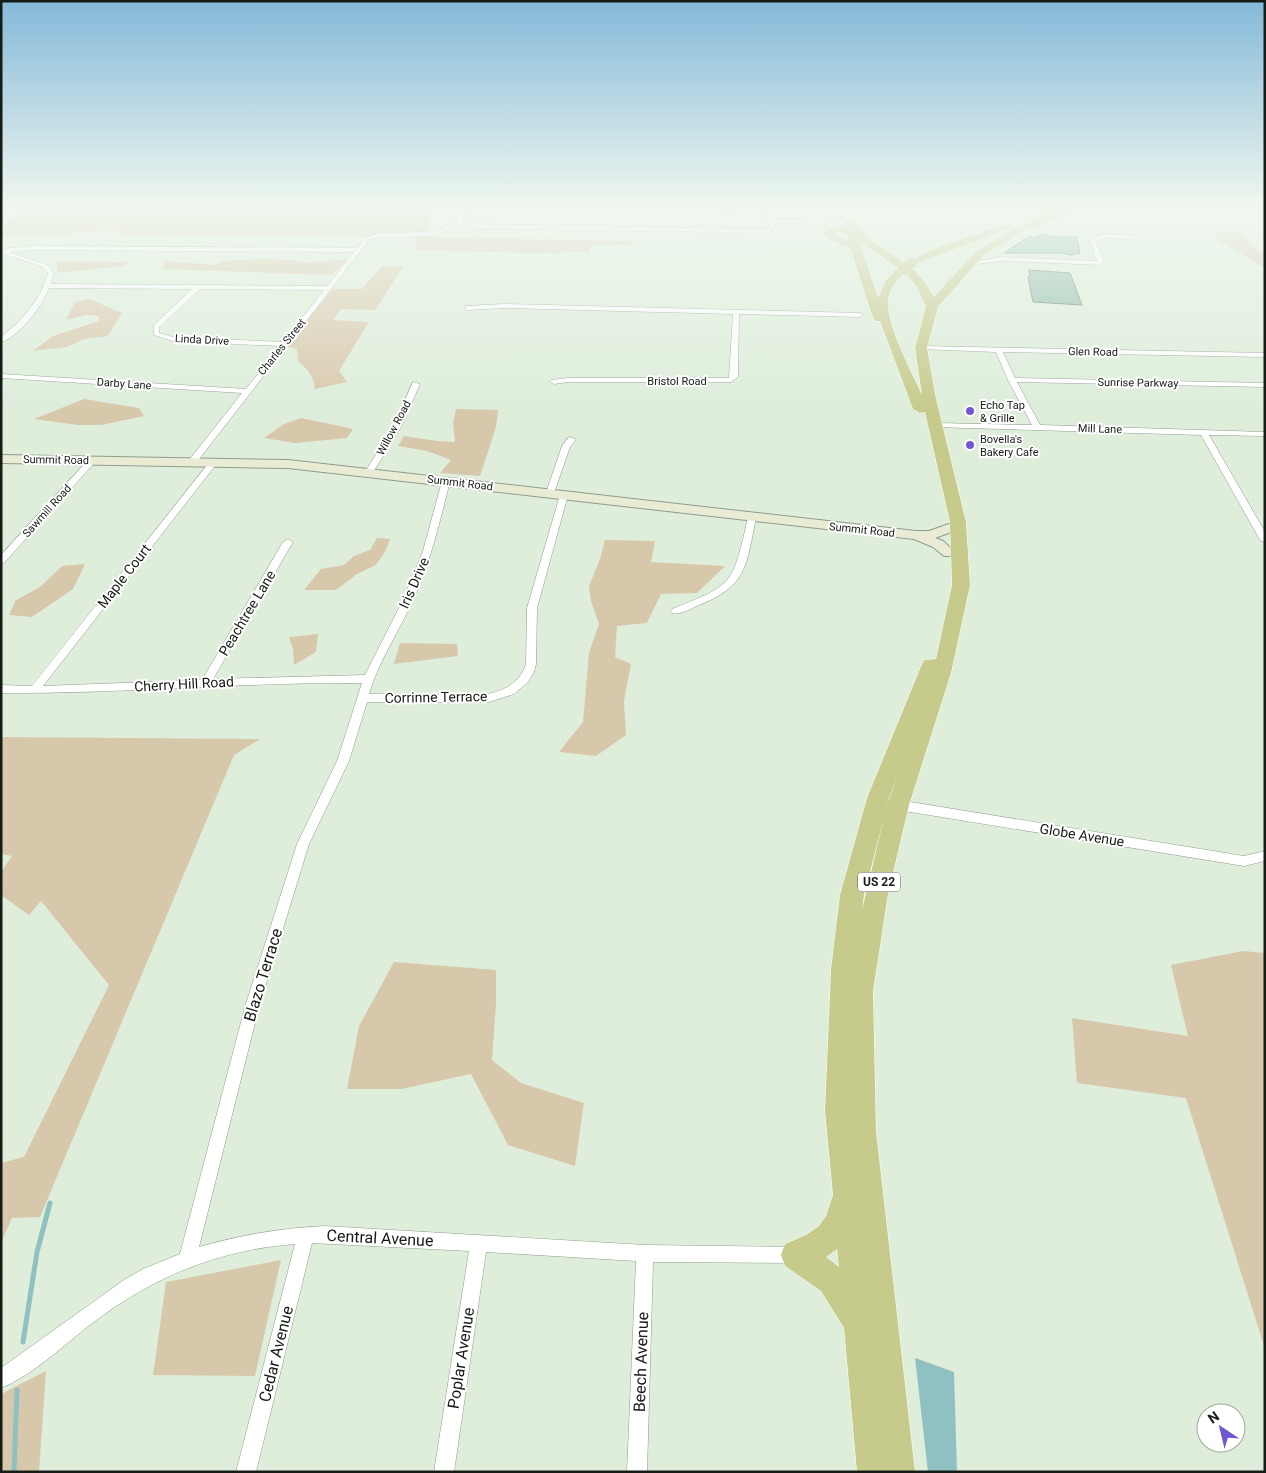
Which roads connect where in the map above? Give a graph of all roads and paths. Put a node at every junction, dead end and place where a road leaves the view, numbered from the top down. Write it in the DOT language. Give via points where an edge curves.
graph roads {
  1 [pos="50,275"];
  2 [pos="340,275"];
  3 [pos="862,275"];
  4 [pos="899,275"];
  5 [pos="915,275"];
  6 [pos="960,275"];
  7 [pos="47,286"];
  8 [pos="198,287"];
  9 [pos="330,288"];
  10 [pos="932,306"];
  11 [pos="467,308"];
  12 [pos="875,309"];
  13 [pos="736,312"];
  14 [pos="860,315"];
  15 [pos="880,322"];
  16 [pos="1,341"];
  17 [pos="284,344"];
  18 [pos="921,348"];
  19 [pos="999,350"];
  20 [pos="898,352"];
  21 [pos="1265,355"];
  22 [pos="1,376"];
  23 [pos="1012,380"];
  24 [pos="554,382"];
  25 [pos="416,384"];
  26 [pos="1265,385"];
  27 [pos="247,391"];
  28 [pos="936,425"];
  29 [pos="1037,427"];
  30 [pos="1203,432"];
  31 [pos="1265,434"];
  32 [pos="572,439"];
  33 [pos="1,459"];
  34 [pos="93,460"];
  35 [pos="193,461"];
  36 [pos="214,462"];
  37 [pos="370,472"];
  38 [pos="446,481"];
  39 [pos="550,493"];
  40 [pos="564,495"];
  41 [pos="752,518"];
  42 [pos="949,528"];
  43 [pos="916,535"];
  44 [pos="1265,540"];
  45 [pos="288,542"];
  46 [pos="949,553"];
  47 [pos="1,561"];
  48 [pos="675,611"];
  49 [pos="368,679"];
  50 [pos="205,684"];
  51 [pos="1,690"];
  52 [pos="34,690"];
  53 [pos="363,698"];
  54 [pos="898,805"];
  55 [pos="1265,856"];
  56 [pos="847,1191"];
  57 [pos="306,1235"];
  58 [pos="479,1243"];
  59 [pos="644,1253"];
  60 [pos="796,1255"];
  61 [pos="187,1261"];
  62 [pos="860,1327"];
  63 [pos="1,1379"];
  64 [pos="246,1472"];
  65 [pos="444,1472"];
  66 [pos="636,1472"];
  67 [pos="874,1472"];
  68 [pos="898,1472"];
  1 -- 7 [label="street"];
  2 -- 9 [label="street, Charles Street"];
  3 -- 12 [label="highway"];
  4 -- 20 [label="highway, US 22" via="890,283 883,298 883,310"];
  5 -- 10 [label="highway"];
  6 -- 10 [label="highway, US 22"];
  7 -- 8 [label="street"];
  7 -- 16 [label="street" via="34,310"];
  8 -- 9 [label="street"];
  8 -- 17 [label="street, Linda Drive" via="156,326 156,334 172,339"];
  9 -- 17 [label="street, Charles Street"];
  10 -- 18 [label="highway, US 22"];
  11 -- 13 [label="street" via="505,306"];
  12 -- 14 [label="highway"];
  12 -- 15 [label="highway"];
  13 -- 14 [label="street"];
  13 -- 24 [label="street, Bristol Road" via="734,377 731,380"];
  14 -- 15 [label="highway"];
  15 -- 20 [label="highway"];
  17 -- 27 [label="street, Charles Street"];
  18 -- 19 [label="street, Glen Road"];
  18 -- 28 [label="highway, US 22" via="928,400"];
  19 -- 21 [label="street, Glen Road"];
  19 -- 23 [label="street"];
  20 -- 42 [label="highway, US 22" via="916,395"];
  22 -- 27 [label="street, Darby Lane"];
  23 -- 26 [label="street, Sunrise Parkway"];
  23 -- 29 [label="street"];
  25 -- 37 [label="street, Willow Road" via="397,427"];
  27 -- 35 [label="street, Charles Street"];
  28 -- 29 [label="street, Mill Lane"];
  28 -- 54 [label="highway, US 22" via="958,522 961,584 942,672"];
  29 -- 30 [label="street, Mill Lane"];
  30 -- 31 [label="street, Mill Lane"];
  30 -- 44 [label="street"];
  32 -- 39 [label="street" via="566,446"];
  33 -- 34 [label="main road, Summit Road"];
  34 -- 35 [label="main road, Summit Road"];
  34 -- 47 [label="street, Sawmill Road"];
  35 -- 36 [label="main road, Summit Road"];
  36 -- 37 [label="main road, Summit Road" via="288,464"];
  36 -- 52 [label="street, Maple Court"];
  37 -- 38 [label="main road, Summit Road"];
  38 -- 39 [label="main road, Summit Road"];
  38 -- 49 [label="street, Iris Drive" via="428,551 409,598"];
  39 -- 40 [label="main road, Summit Road"];
  40 -- 41 [label="main road, Summit Road"];
  40 -- 53 [label="street, Corrinne Terrace" via="532,608 531,664 524,679 510,691 489,698"];
  41 -- 43 [label="main road, Summit Road"];
  41 -- 48 [label="street" via="736,578 719,592"];
  42 -- 43 [label="main road, Summit Road" via="930,535"];
  42 -- 46 [label="highway, US 22"];
  43 -- 46 [label="main road, Summit Road" via="938,544"];
  45 -- 50 [label="street, Peachtree Lane"];
  46 -- 56 [label="highway, US 22" via="949,579 930,670 878,798 852,895 843,969 839,1111"];
  49 -- 50 [label="street, Cherry Hill Road" via="300,678"];
  49 -- 53 [label="street, Iris Drive"];
  50 -- 52 [label="street, Cherry Hill Road"];
  51 -- 52 [label="street, Cherry Hill Road"];
  53 -- 61 [label="street, Blazo Terrace" via="343,761 303,844 266,962"];
  54 -- 55 [label="street, Globe Avenue" via="1244,861"];
  54 -- 68 [label="highway, US 22" via="876,894 861,991 862,1131"];
  56 -- 60 [label="highway" via="835,1231 821,1244"];
  56 -- 62 [label="highway, US 22"];
  57 -- 58 [label="street, Central Avenue"];
  57 -- 61 [label="street, Central Avenue" via="240,1245"];
  57 -- 64 [label="street, Cedar Avenue"];
  58 -- 59 [label="street, Central Avenue"];
  58 -- 65 [label="street, Poplar Avenue"];
  59 -- 60 [label="street, Central Avenue"];
  59 -- 66 [label="street, Beech Avenue"];
  60 -- 62 [label="highway" via="835,1282"];
  61 -- 63 [label="street, Central Avenue" via="142,1279 112,1297 26,1364"];
  62 -- 67 [label="highway, US 22"];
}
